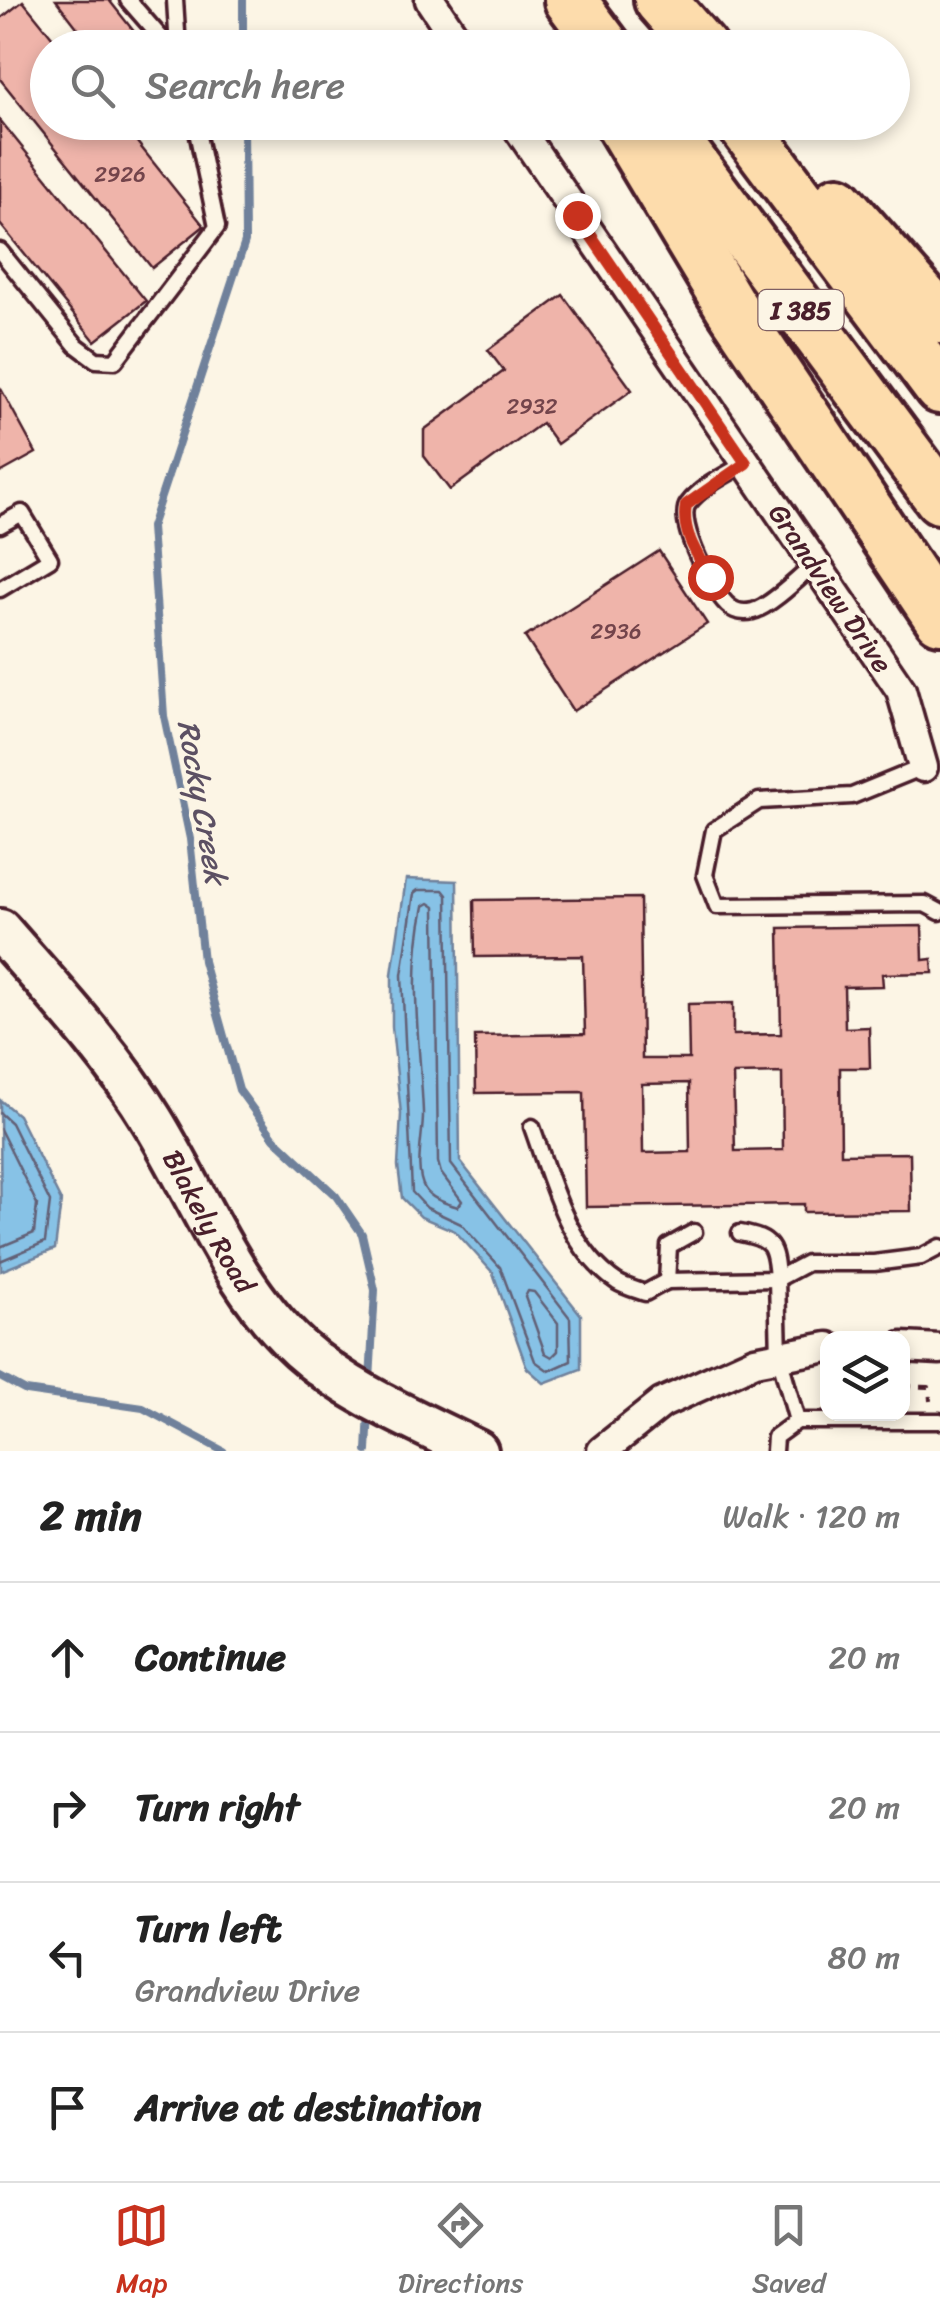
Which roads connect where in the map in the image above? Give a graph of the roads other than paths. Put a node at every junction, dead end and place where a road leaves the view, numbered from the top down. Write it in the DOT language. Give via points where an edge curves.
graph roads {
  1 [pos="128,0"];
  2 [pos="175,0"];
  3 [pos="430,0"];
  4 [pos="546,0"];
  5 [pos="570,0"];
  6 [pos="649,0"];
  7 [pos="660,0"];
  8 [pos="154,30"];
  9 [pos="177,30"];
  10 [pos="450,30"];
  11 [pos="564,30"];
  12 [pos="592,30"];
  13 [pos="672,30"];
  14 [pos="686,30"];
  15 [pos="199,140"];
  16 [pos="526,140"];
  17 [pos="631,140"];
  18 [pos="675,140"];
  19 [pos="754,140"];
  20 [pos="784,140"];
  21 [pos="0,251"];
  22 [pos="940,318"];
  23 [pos="940,388"];
  24 [pos="746,463"];
  25 [pos="940,498"];
  26 [pos="0,526"];
  27 [pos="815,564"];
  28 [pos="0,589"];
  29 [pos="940,618"];
  30 [pos="923,766"];
  31 [pos="940,912"];
  32 [pos="0,930"];
  33 [pos="532,1127"];
  34 [pos="694,1232"];
  35 [pos="740,1233"];
  36 [pos="940,1247"];
  37 [pos="777,1278"];
  38 [pos="668,1281"];
  39 [pos="910,1347"];
  40 [pos="820,1348"];
  41 [pos="940,1349"];
  42 [pos="779,1356"];
  43 [pos="940,1421"];
  44 [pos="797,1422"];
  45 [pos="477,1451"];
  46 [pos="602,1451"];
  47 [pos="774,1451"];
  1 -- 8 [label="lane"];
  2 -- 9 [label="lane"];
  3 -- 10 [label="street"];
  4 -- 11 [label="highway"];
  5 -- 12 [label="highway"];
  6 -- 13 [label="highway"];
  7 -- 14 [label="highway"];
  15 -- 21 [label="lane" via="217,227 115,361 96,360 76,345"];
  16 -- 24 [label="street, Grandview Drive"];
  17 -- 29 [label="highway" via="729,304"];
  18 -- 25 [label="highway, I 385"];
  19 -- 23 [label="highway, I 385"];
  20 -- 22 [label="highway"];
  24 -- 27 [label="street, Grandview Drive"];
  24 -- 27 [label="lane" via="686,505 683,521 728,606 756,611"];
  26 -- 28 [label="lane" via="22,513 50,559"];
  27 -- 30 [label="street, Grandview Drive" via="901,690"];
  30 -- 31 [label="lane" via="852,796 759,801 714,830 704,874 716,906 925,904"];
  32 -- 45 [label="street, Blakely Road" via="124,1078 216,1236 297,1347 338,1378"];
  33 -- 38 [label="lane" via="582,1246 616,1282 646,1294"];
  34 -- 38 [label="lane" via="670,1246"];
  35 -- 37 [label="lane" via="762,1237 775,1252"];
  36 -- 37 [label="lane" via="922,1258 807,1263"];
  37 -- 38 [label="lane"];
  37 -- 42 [label="lane"];
  39 -- 41 [label="street"];
  40 -- 42 [label="street"];
  42 -- 44 [label="lane"];
  42 -- 46 [label="street" via="662,1403"];
  43 -- 44 [label="lane"];
  44 -- 47 [label="lane" via="776,1438"];
}
